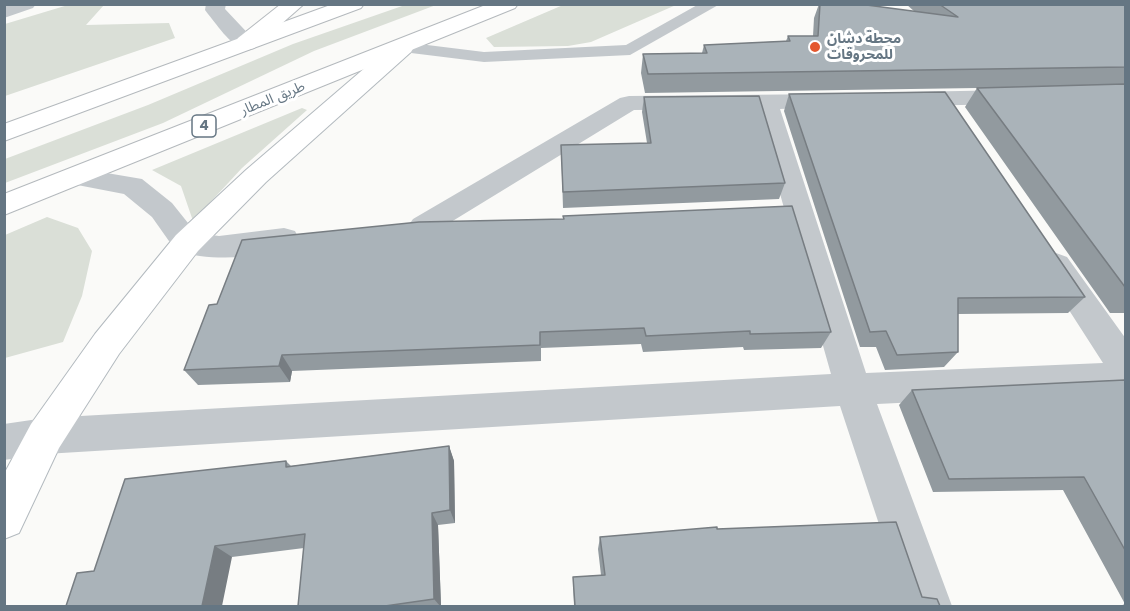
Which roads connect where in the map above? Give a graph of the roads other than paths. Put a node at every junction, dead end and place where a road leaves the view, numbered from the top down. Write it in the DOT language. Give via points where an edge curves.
graph roads {
  1 [pos="26,4"];
  2 [pos="216,4"];
  3 [pos="294,4"];
  4 [pos="354,4"];
  5 [pos="508,4"];
  6 [pos="712,4"];
  7 [pos="4,12"];
  8 [pos="246,43"];
  9 [pos="403,47"];
  10 [pos="1041,96"];
  11 [pos="945,99"];
  12 [pos="766,102"];
  13 [pos="964,128"];
  14 [pos="4,133"];
  15 [pos="77,177"];
  16 [pos="4,205"];
  17 [pos="481,224"];
  18 [pos="308,237"];
  19 [pos="187,243"];
  20 [pos="1042,243"];
  21 [pos="1125,368"];
  22 [pos="1125,377"];
  23 [pos="853,389"];
  24 [pos="45,436"];
  25 [pos="4,442"];
  26 [pos="4,518"];
  27 [pos="929,606"];
  1 -- 7 [label="street"];
  2 -- 8 [label="street" via="215,10"];
  3 -- 8 [label="main road"];
  4 -- 8 [label="main road"];
  5 -- 9 [label="main road, طريق المطار"];
  6 -- 9 [label="lane" via="630,50 484,57"];
  8 -- 14 [label="main road"];
  9 -- 15 [label="main road, طريق المطار / 4"];
  9 -- 19 [label="main road" via="256,176"];
  10 -- 11 [label="street"];
  11 -- 12 [label="street"];
  11 -- 13 [label="street"];
  12 -- 17 [label="street" via="629,103 411,227"];
  12 -- 23 [label="street" via="786,210"];
  15 -- 16 [label="main road, طريق المطار / 4"];
  15 -- 19 [label="street" via="132,186 162,210"];
  18 -- 19 [label="street" via="219,247"];
  19 -- 24 [label="main road" via="107,344"];
  20 -- 21 [label="street"];
  22 -- 23 [label="street"];
  23 -- 24 [label="street"];
  23 -- 27 [label="street"];
  24 -- 25 [label="street"];
  24 -- 26 [label="main road"];
}
